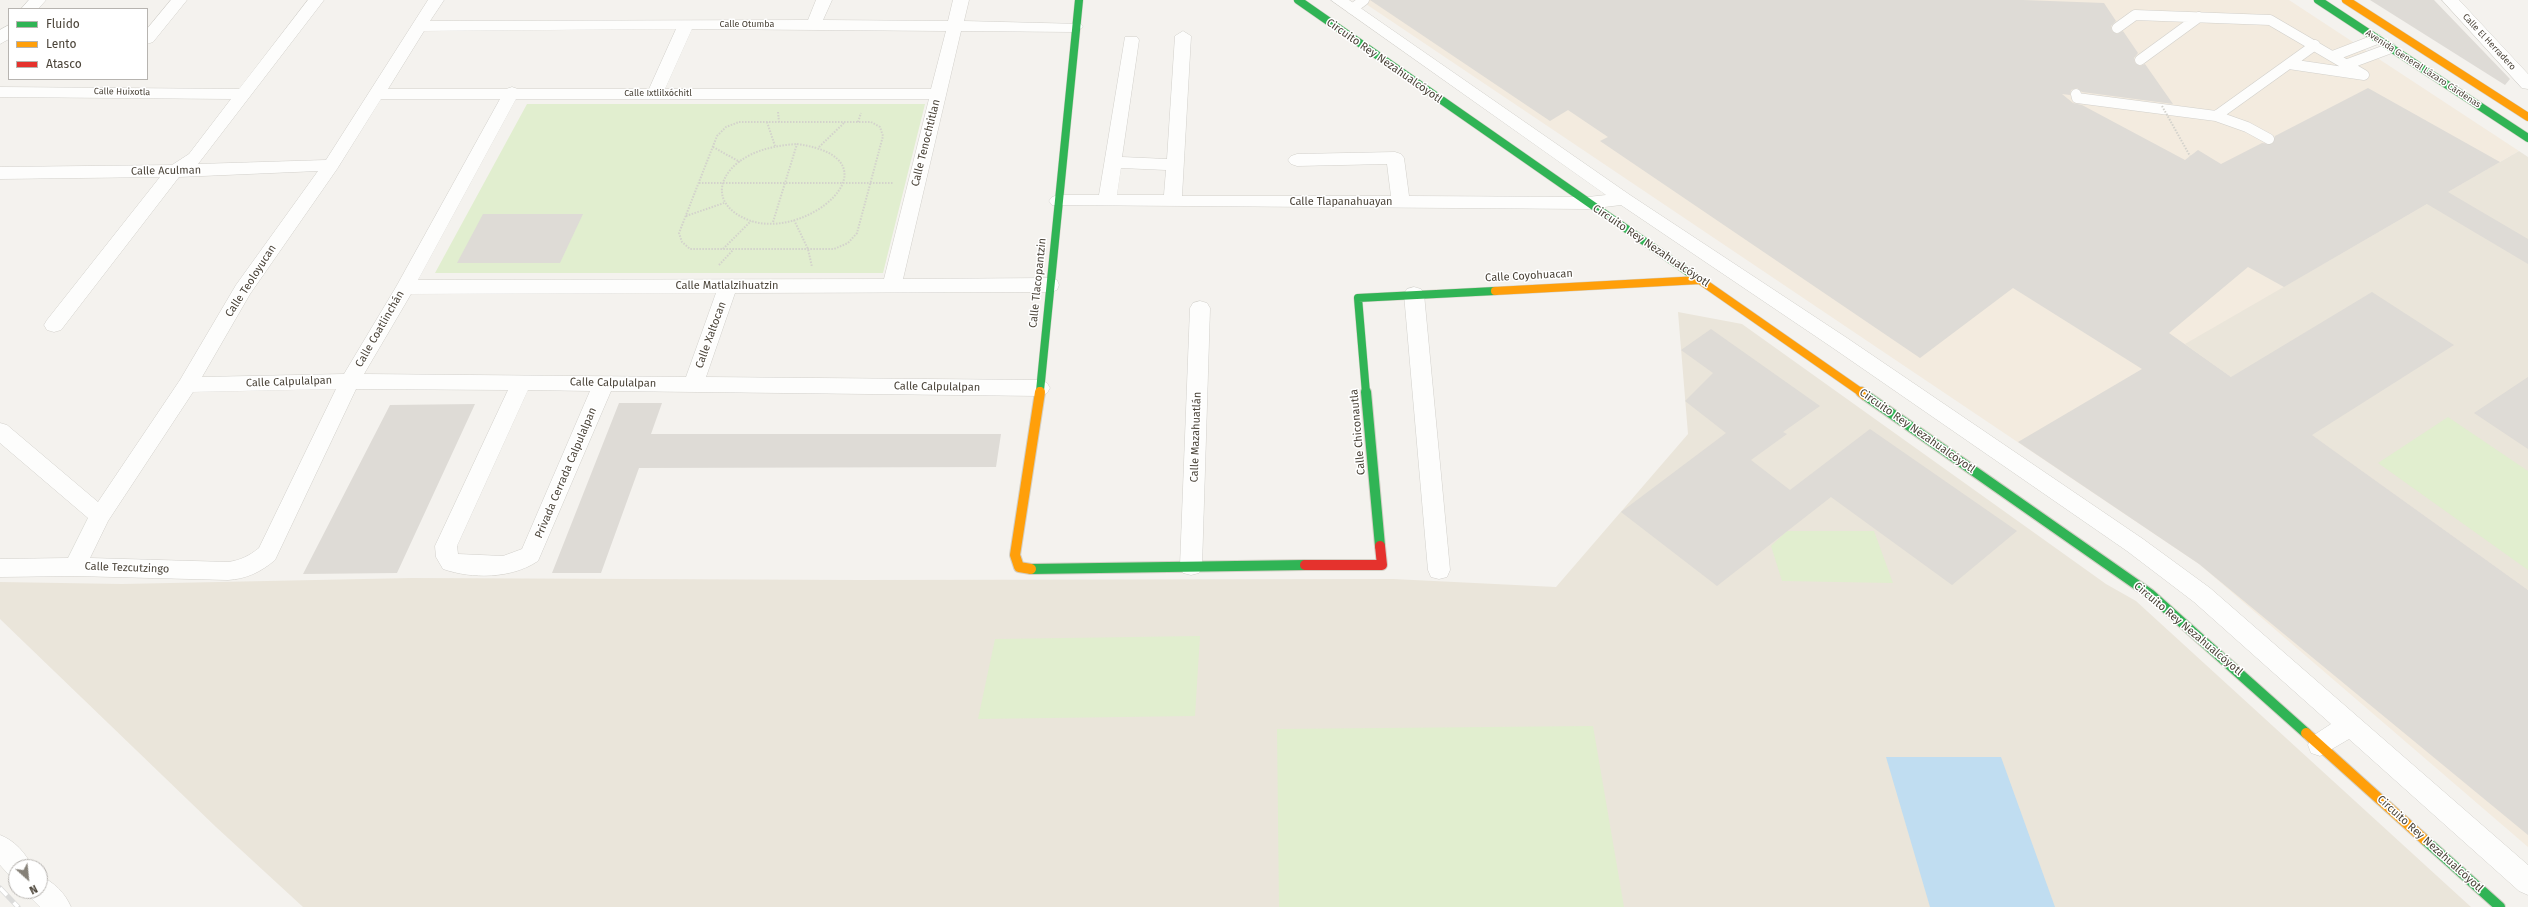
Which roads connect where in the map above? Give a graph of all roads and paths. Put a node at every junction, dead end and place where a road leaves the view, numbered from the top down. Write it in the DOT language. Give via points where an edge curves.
graph roads {
  1 [pos="38,0"];
  2 [pos="179,0"];
  3 [pos="316,0"];
  4 [pos="436,0"];
  5 [pos="824,0"];
  6 [pos="961,0"];
  7 [pos="1079,0"];
  8 [pos="1298,0"];
  9 [pos="2318,0"];
  10 [pos="2346,0"];
  11 [pos="2450,0"];
  12 [pos="1351,3"];
  13 [pos="30,8"];
  14 [pos="2200,17"];
  15 [pos="686,24"];
  16 [pos="814,24"];
  17 [pos="419,26"];
  18 [pos="955,26"];
  19 [pos="1075,27"];
  20 [pos="2117,28"];
  21 [pos="8,31"];
  22 [pos="1183,36"];
  23 [pos="148,38"];
  24 [pos="0,39"];
  25 [pos="2377,39"];
  26 [pos="1131,40"];
  27 [pos="2315,45"];
  28 [pos="2391,48"];
  29 [pos="2334,56"];
  30 [pos="2140,60"];
  31 [pos="2289,64"];
  32 [pos="2348,64"];
  33 [pos="2528,84"];
  34 [pos="109,85"];
  35 [pos="0,92"];
  36 [pos="512,92"];
  37 [pos="655,93"];
  38 [pos="243,94"];
  39 [pos="378,94"];
  40 [pos="938,94"];
  41 [pos="2076,94"];
  42 [pos="2162,106"];
  43 [pos="2216,116"];
  44 [pos="2528,117"];
  45 [pos="766,122"];
  46 [pos="845,122"];
  47 [pos="1534,135"];
  48 [pos="2528,138"];
  49 [pos="2269,139"];
  50 [pos="797,144"];
  51 [pos="775,146"];
  52 [pos="713,147"];
  53 [pos="819,147"];
  54 [pos="1511,150"];
  55 [pos="2190,156"];
  56 [pos="1297,160"];
  57 [pos="740,162"];
  58 [pos="1113,162"];
  59 [pos="331,165"];
  60 [pos="1175,165"];
  61 [pos="174,171"];
  62 [pos="0,173"];
  63 [pos="699,183"];
  64 [pos="723,183"];
  65 [pos="785,183"];
  66 [pos="844,183"];
  67 [pos="870,183"];
  68 [pos="916,184"];
  69 [pos="1624,199"];
  70 [pos="1058,201"];
  71 [pos="1107,201"];
  72 [pos="1173,201"];
  73 [pos="1401,202"];
  74 [pos="724,203"];
  75 [pos="1588,203"];
  76 [pos="686,216"];
  77 [pos="794,220"];
  78 [pos="751,221"];
  79 [pos="773,222"];
  80 [pos="723,249"];
  81 [pos="808,249"];
  82 [pos="1700,280"];
  83 [pos="1050,285"];
  84 [pos="728,286"];
  85 [pos="816,286"];
  86 [pos="892,286"];
  87 [pos="405,287"];
  88 [pos="1414,294"];
  89 [pos="1358,298"];
  90 [pos="1200,308"];
  91 [pos="54,325"];
  92 [pos="350,381"];
  93 [pos="522,382"];
  94 [pos="604,383"];
  95 [pos="693,384"];
  96 [pos="187,385"];
  97 [pos="1040,388"];
  98 [pos="0,431"];
  99 [pos="100,516"];
  100 [pos="253,566"];
  101 [pos="1192,566"];
  102 [pos="75,567"];
  103 [pos="0,568"];
  104 [pos="1439,570"];
  105 [pos="2350,725"];
  106 [pos="2320,745"];
  107 [pos="0,847"];
  108 [pos="11,859"];
  109 [pos="2528,882"];
  110 [pos="48,897"];
  111 [pos="58,907"];
  112 [pos="2500,907"];
  1 -- 13 [label="street"];
  2 -- 23 [label="street"];
  3 -- 38 [label="street"];
  4 -- 17 [label="street, Calle Teoloyucan"];
  5 -- 16 [label="street"];
  6 -- 18 [label="street, Calle Tenochtitlan"];
  7 -- 19 [label="street, Calle Tlacopantzin"];
  8 -- 54 [label="street, Circuito Rey Nezahualcóyotl"];
  9 -- 25 [label="street, Avenida General Lázaro Cárdenas"];
  10 -- 44 [label="street, Avenida General Lázaro Cárdenas"];
  11 -- 33 [label="street, Calle El Herradero"];
  12 -- 47 [label="street"];
  14 -- 20 [label="lane" via="2135,15"];
  14 -- 27 [label="lane" via="2270,20"];
  14 -- 30 [label="lane"];
  15 -- 16 [label="street, Calle Otumba"];
  15 -- 17 [label="street, Calle Otumba"];
  15 -- 37 [label="street"];
  16 -- 18 [label="street, Calle Otumba"];
  17 -- 39 [label="street, Calle Teoloyucan"];
  18 -- 19 [label="street, Calle Otumba"];
  18 -- 40 [label="street, Calle Tenochtitlan"];
  19 -- 70 [label="street, Calle Tlacopantzin"];
  21 -- 24 [label="street"];
  22 -- 60 [label="street"];
  25 -- 28 [label="street, Avenida General Lázaro Cárdenas"];
  25 -- 29 [label="lane"];
  26 -- 58 [label="street"];
  27 -- 29 [label="lane"];
  27 -- 31 [label="lane"];
  28 -- 32 [label="lane"];
  28 -- 48 [label="street, Avenida General Lázaro Cárdenas"];
  29 -- 32 [label="lane"];
  31 -- 32 [label="lane" via="2364,75"];
  31 -- 43 [label="lane"];
  34 -- 35 [label="street, Calle Huixotla"];
  34 -- 38 [label="street, Calle Huixotla"];
  36 -- 37 [label="street, Calle Ixtlilxóchitl"];
  36 -- 39 [label="street, Calle Ixtlilxóchitl"];
  36 -- 87 [label="street, Calle Coatlinchán"];
  37 -- 40 [label="street, Calle Ixtlilxóchitl"];
  38 -- 61 [label="street" via="195,158 186,166"];
  39 -- 59 [label="street, Calle Teoloyucan"];
  40 -- 68 [label="street, Calle Tenochtitlan"];
  41 -- 43 [label="lane" via="2077,98"];
  42 -- 55 [label="path, bridge"];
  43 -- 49 [label="lane" via="2247,127"];
  45 -- 46 [label="path"];
  45 -- 51 [label="path"];
  45 -- 52 [label="path" via="732,124 721,132"];
  46 -- 53 [label="path"];
  46 -- 67 [label="path" via="871,122 883,131"];
  47 -- 54 [label="street"];
  47 -- 69 [label="street"];
  50 -- 51 [label="path"];
  50 -- 53 [label="path"];
  50 -- 65 [label="path"];
  51 -- 57 [label="path"];
  52 -- 57 [label="path"];
  52 -- 63 [label="path"];
  53 -- 66 [label="path" via="841,162"];
  54 -- 75 [label="street, Circuito Rey Nezahualcóyotl"];
  56 -- 73 [label="street" via="1395,158"];
  57 -- 64 [label="path" via="733,167"];
  58 -- 60 [label="street"];
  58 -- 71 [label="street"];
  59 -- 61 [label="street, Calle Aculman"];
  59 -- 96 [label="street, Calle Teoloyucan" via="243,290"];
  60 -- 72 [label="street"];
  61 -- 62 [label="street, Calle Aculman"];
  61 -- 91 [label="street"];
  63 -- 64 [label="path"];
  63 -- 76 [label="path"];
  64 -- 65 [label="path"];
  64 -- 74 [label="path" via="721,195"];
  65 -- 66 [label="path"];
  65 -- 79 [label="path"];
  66 -- 67 [label="path"];
  66 -- 77 [label="path" via="831,202 808,216"];
  67 -- 68 [label="path"];
  67 -- 81 [label="path" via="857,233 853,238 834,249"];
  68 -- 86 [label="street, Calle Tenochtitlan"];
  69 -- 75 [label="street, Calle Tlapanahuayan"];
  69 -- 105 [label="street" via="2135,545 2202,595"];
  70 -- 71 [label="street, Calle Tlapanahuayan"];
  70 -- 83 [label="street, Calle Tlacopantzin"];
  71 -- 72 [label="street, Calle Tlapanahuayan"];
  72 -- 73 [label="street, Calle Tlapanahuayan"];
  73 -- 75 [label="street, Calle Tlapanahuayan"];
  74 -- 76 [label="path"];
  74 -- 78 [label="path" via="735,214"];
  75 -- 82 [label="street, Circuito Rey Nezahualcóyotl"];
  76 -- 80 [label="path" via="679,233 681,243 685,247"];
  77 -- 79 [label="path"];
  77 -- 81 [label="path"];
  78 -- 79 [label="path"];
  78 -- 80 [label="path"];
  80 -- 81 [label="path"];
  81 -- 85 [label="path"];
  82 -- 88 [label="street, Calle Coyohuacan"];
  82 -- 106 [label="street, Circuito Rey Nezahualcóyotl" via="2150,594"];
  83 -- 86 [label="street, Calle Matlalzihuatzin"];
  83 -- 97 [label="street, Calle Tlacopantzin"];
  84 -- 85 [label="street, Calle Matlalzihuatzin"];
  84 -- 87 [label="street, Calle Matlalzihuatzin"];
  84 -- 95 [label="street, Calle Xaltocan"];
  85 -- 86 [label="street, Calle Matlalzihuatzin"];
  87 -- 92 [label="street, Calle Coatlinchán"];
  88 -- 89 [label="street, Calle Coyohuacan"];
  88 -- 104 [label="street"];
  89 -- 101 [label="street, Calle Chiconautla" via="1382,565"];
  90 -- 101 [label="street, Calle Mazahuatlán"];
  92 -- 93 [label="street, Calle Calpulalpan"];
  92 -- 96 [label="street, Calle Calpulalpan"];
  92 -- 100 [label="street, Calle Coatlinchán" via="267,554"];
  93 -- 94 [label="street, Calle Calpulalpan"];
  93 -- 94 [label="street, Privada Cerrada Calpulalpan" via="446,546 451,562 504,565 524,561 534,548"];
  94 -- 95 [label="street, Calle Calpulalpan"];
  95 -- 97 [label="street, Calle Calpulalpan"];
  96 -- 99 [label="street, Calle Teoloyucan"];
  97 -- 101 [label="street, Calle Tlacopantzin" via="1015,555 1018,568 1034,570"];
  98 -- 99 [label="street"];
  99 -- 102 [label="street, Calle Teoloyucan"];
  100 -- 102 [label="street, Calle Tezcutzingo" via="228,571"];
  102 -- 103 [label="street, Calle Tezcutzingo"];
  105 -- 106 [label="street"];
  105 -- 109 [label="street"];
  106 -- 112 [label="street, Circuito Rey Nezahualcóyotl"];
  107 -- 108 [label="street"];
  110 -- 111 [label="street"];
}
